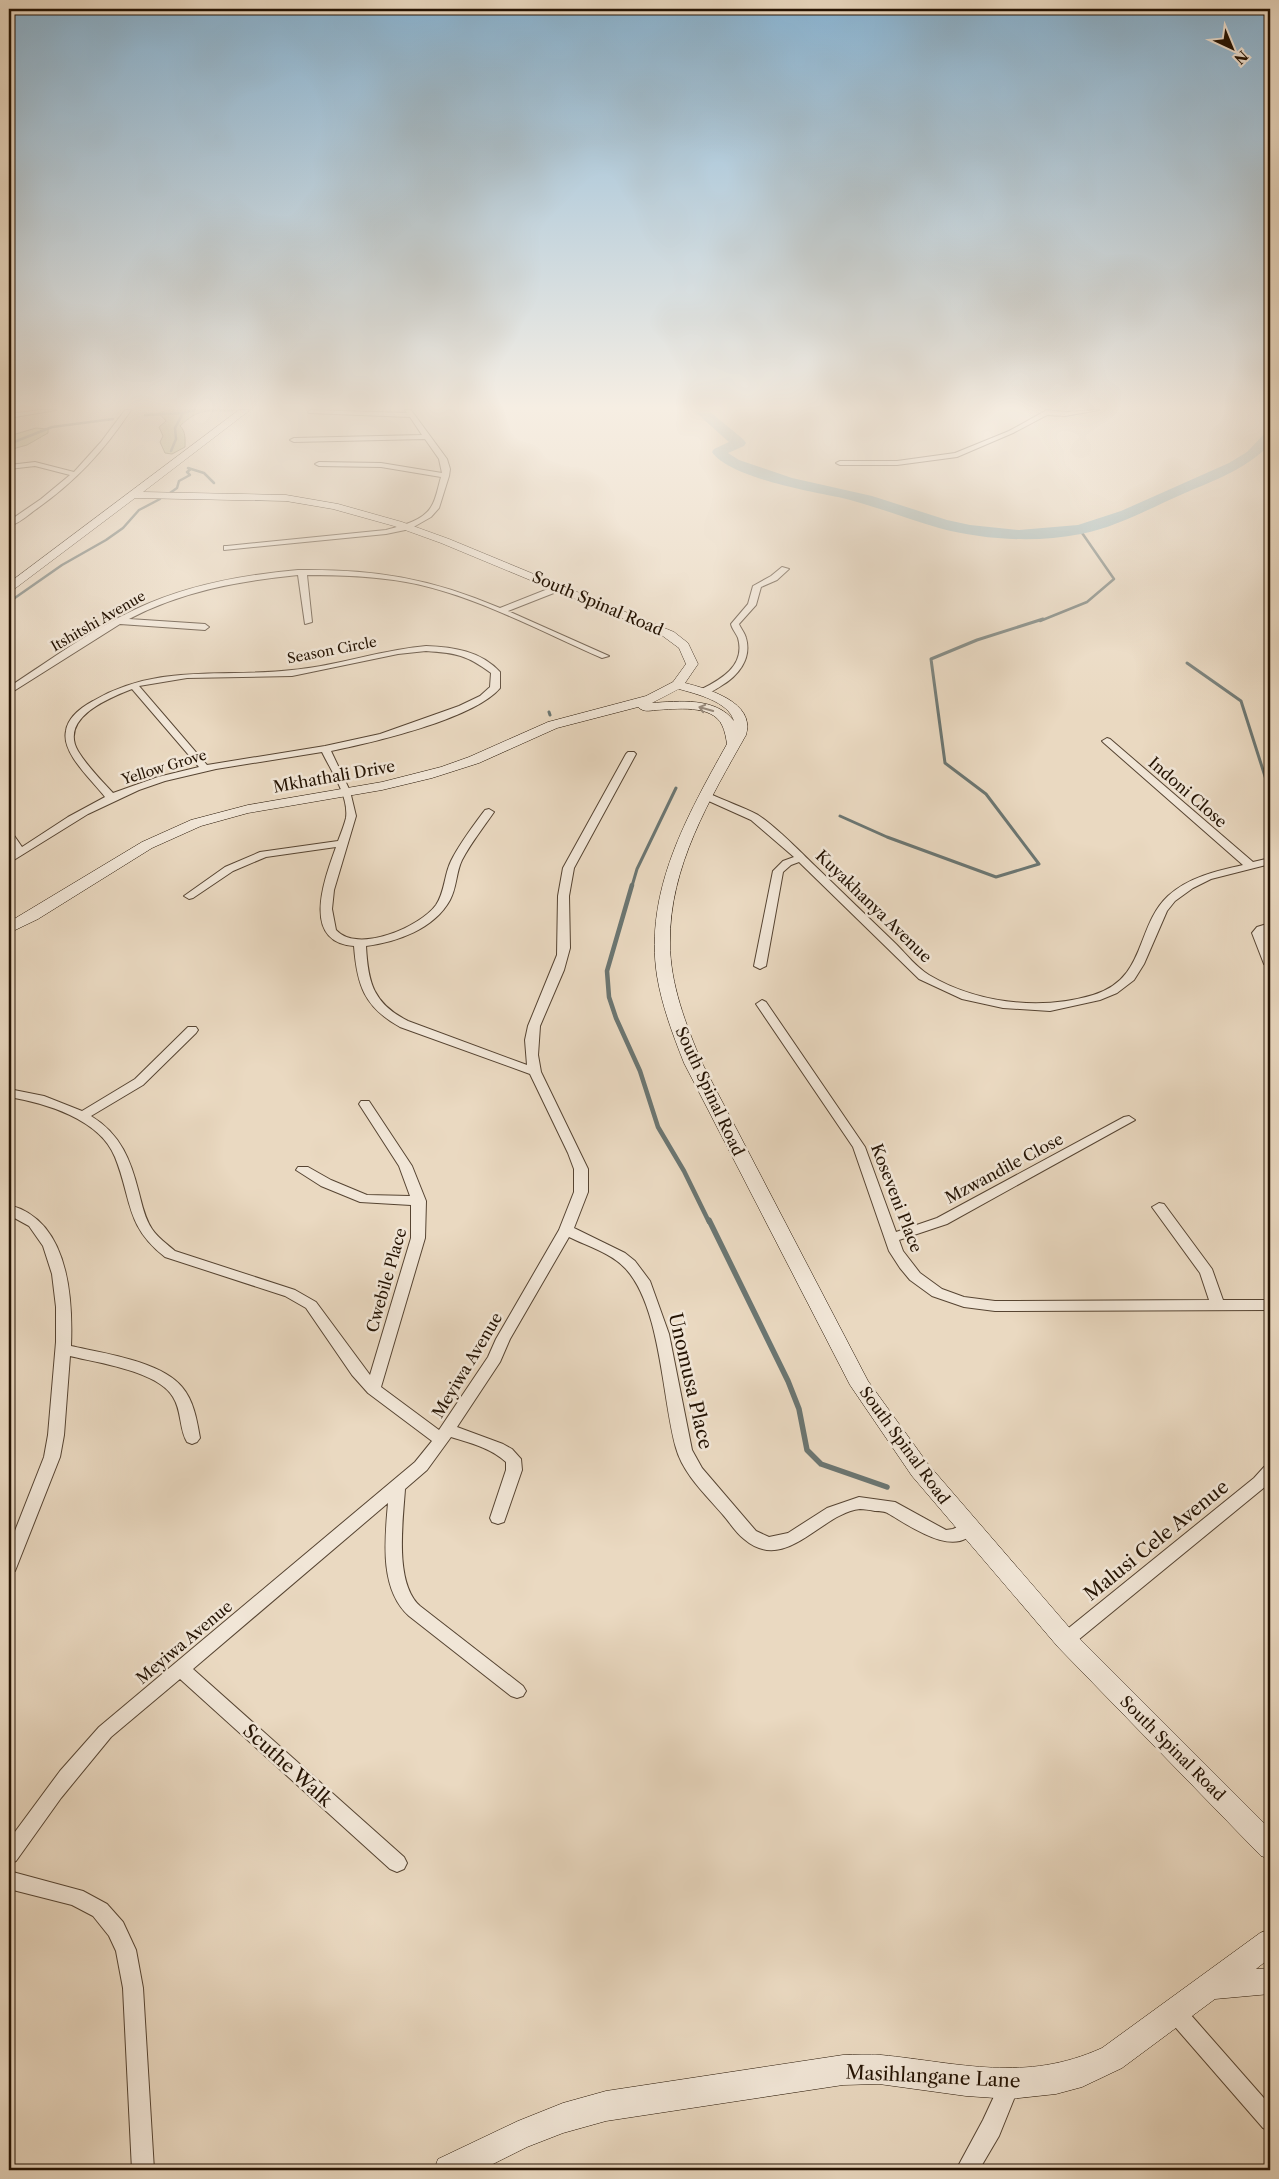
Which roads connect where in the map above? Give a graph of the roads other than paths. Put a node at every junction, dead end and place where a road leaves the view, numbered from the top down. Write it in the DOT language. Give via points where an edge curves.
graph roads {
  1 [pos="27,512"];
  2 [pos="109,512"];
  3 [pos="354,512"];
  4 [pos="431,512"];
  5 [pos="387,521"];
  6 [pos="9,524"];
  7 [pos="407,527"];
  8 [pos="379,533"];
  9 [pos="227,548"];
  10 [pos="785,569"];
  11 [pos="303,574"];
  12 [pos="12,583"];
  13 [pos="561,588"];
  14 [pos="500,611"];
  15 [pos="120,622"];
  16 [pos="308,622"];
  17 [pos="205,628"];
  18 [pos="605,656"];
  19 [pos="133,685"];
  20 [pos="677,685"];
  21 [pos="9,691"];
  22 [pos="703,692"];
  23 [pos="618,707"];
  24 [pos="1107,741"];
  25 [pos="734,744"];
  26 [pos="325,749"];
  27 [pos="631,754"];
  28 [pos="205,768"];
  29 [pos="346,793"];
  30 [pos="706,796"];
  31 [pos="110,798"];
  32 [pos="489,812"];
  33 [pos="9,836"];
  34 [pos="342,843"];
  35 [pos="20,852"];
  36 [pos="801,858"];
  37 [pos="9,860"];
  38 [pos="1270,860"];
  39 [pos="1250,865"];
  40 [pos="189,896"];
  41 [pos="1270,926"];
  42 [pos="9,928"];
  43 [pos="360,944"];
  44 [pos="1270,964"];
  45 [pos="760,966"];
  46 [pos="762,1004"];
  47 [pos="192,1030"];
  48 [pos="535,1072"];
  49 [pos="9,1093"];
  50 [pos="364,1104"];
  51 [pos="81,1117"];
  52 [pos="1129,1120"];
  53 [pos="303,1170"];
  54 [pos="419,1201"];
  55 [pos="1159,1207"];
  56 [pos="9,1209"];
  57 [pos="566,1230"];
  58 [pos="892,1238"];
  59 [pos="1270,1305"];
  60 [pos="1218,1306"];
  61 [pos="62,1349"];
  62 [pos="373,1388"];
  63 [pos="445,1435"];
  64 [pos="192,1438"];
  65 [pos="1270,1471"];
  66 [pos="397,1487"];
  67 [pos="498,1518"];
  68 [pos="968,1528"];
  69 [pos="9,1566"];
  70 [pos="1066,1640"];
  71 [pos="180,1668"];
  72 [pos="517,1691"];
  73 [pos="1270,1847"];
  74 [pos="9,1855"];
  75 [pos="397,1863"];
  76 [pos="9,1880"];
  77 [pos="1270,1942"];
  78 [pos="1270,1981"];
  79 [pos="1209,1986"];
  80 [pos="1176,2013"];
  81 [pos="1010,2084"];
  82 [pos="1270,2121"];
  83 [pos="143,2170"];
  84 [pos="449,2170"];
  85 [pos="967,2170"];
  1 -- 6 [label="street"];
  2 -- 12 [label="street"];
  3 -- 5 [label="street, South Spinal Road"];
  4 -- 7 [label="street"];
  5 -- 7 [label="street, South Spinal Road"];
  5 -- 8 [label="street" via="387,529"];
  7 -- 8 [label="street"];
  7 -- 13 [label="street, South Spinal Road"];
  8 -- 9 [label="street"];
  10 -- 22 [label="street" via="757,586 752,605 737,620 735,626 742,638 741,657 734,674"];
  11 -- 14 [label="street, Itshitshi Avenue" via="350,574 418,582 458,593"];
  11 -- 15 [label="street, Itshitshi Avenue" via="268,576 202,589 158,602"];
  11 -- 16 [label="street"];
  13 -- 14 [label="street"];
  13 -- 20 [label="street, South Spinal Road" via="673,635 690,654 692,664"];
  14 -- 18 [label="street, Itshitshi Avenue"];
  15 -- 17 [label="street"];
  15 -- 21 [label="street, Itshitshi Avenue"];
  19 -- 26 [label="street, Season Circle" via="199,674 308,671 390,652 426,648 464,653 478,658 496,672 495,688 470,705 398,733"];
  19 -- 28 [label="street"];
  19 -- 31 [label="street, Season Circle" via="112,692 81,712 69,731 73,751"];
  20 -- 22 [label="street, South Spinal Road"];
  20 -- 23 [label="street, Mkhathali Drive" via="659,696"];
  22 -- 25 [label="street, South Spinal Road" via="727,704 738,714 742,724"];
  25 -- 23 [label="street, one-way" via="728,721 716,712 682,706"];
  23 -- 29 [label="street, Mkhathali Drive" via="556,724 436,773"];
  24 -- 39 [label="street, Indoni Close"];
  25 -- 30 [label="street, South Spinal Road"];
  26 -- 28 [label="street, Yellow Grove"];
  26 -- 29 [label="street"];
  27 -- 48 [label="street, Meyiwa Avenue" via="570,863 564,881 563,956 538,1012 530,1045"];
  28 -- 31 [label="street, Yellow Grove" via="174,775"];
  29 -- 34 [label="street" via="351,818"];
  29 -- 42 [label="street, Mkhathali Drive" via="255,808 181,829 139,849"];
  30 -- 36 [label="street, Kuyakhanya Avenue" via="755,818"];
  30 -- 68 [label="street, South Spinal Road" via="676,862 664,904 662,940 665,974 675,1017 714,1106 860,1385 920,1470"];
  31 -- 35 [label="street, Yellow Grove"];
  32 -- 43 [label="street" via="459,856 444,900 436,910 422,922 390,938"];
  33 -- 35 [label="street"];
  34 -- 40 [label="street" via="264,854 229,869"];
  34 -- 43 [label="street" via="327,903 328,926 340,939"];
  35 -- 37 [label="street, Yellow Grove"];
  36 -- 39 [label="street, Kuyakhanya Avenue" via="922,977 984,1001 1050,1007 1096,998 1128,980 1162,911 1172,899 1207,877"];
  36 -- 45 [label="street" via="778,870"];
  38 -- 39 [label="street, Kuyakhanya Avenue"];
  41 -- 44 [label="street" via="1258,933"];
  43 -- 48 [label="street" via="365,986 384,1014"];
  46 -- 58 [label="street, Koseveni Place" via="859,1147"];
  47 -- 51 [label="street" via="139,1082"];
  48 -- 57 [label="street, Meyiwa Avenue" via="581,1169 581,1192"];
  49 -- 51 [label="street" via="46,1101"];
  50 -- 54 [label="street, Cwebile Place" via="405,1164"];
  51 -- 62 [label="street" via="107,1134 121,1153 142,1226 156,1246 170,1254 290,1293 311,1305 357,1371"];
  52 -- 58 [label="street, Mzwandile Close" via="942,1222"];
  53 -- 54 [label="street" via="365,1199"];
  54 -- 62 [label="street, Cwebile Place" via="418,1238"];
  55 -- 60 [label="street" via="1207,1272"];
  56 -- 61 [label="street" via="33,1221 52,1248 63,1298"];
  57 -- 63 [label="street, Meyiwa Avenue" via="494,1358"];
  57 -- 68 [label="street, Unomusa Place" via="620,1256 643,1281 662,1334 684,1450 696,1472 750,1535 768,1544 792,1539 833,1512 859,1503 888,1506 946,1536"];
  58 -- 60 [label="street, Koseveni Place" via="902,1263 919,1281 951,1299 971,1304"];
  59 -- 60 [label="street, Koseveni Place"];
  61 -- 64 [label="street" via="162,1378 176,1390 186,1408"];
  61 -- 69 [label="street" via="52,1457"];
  62 -- 63 [label="street"];
  63 -- 66 [label="street, Meyiwa Avenue" via="421,1466"];
  63 -- 67 [label="street" via="496,1448 511,1456 515,1465"];
  65 -- 70 [label="street, Malusi Cele Avenue"];
  66 -- 71 [label="street, Meyiwa Avenue"];
  66 -- 72 [label="street" via="396,1568 399,1588 405,1600"];
  68 -- 70 [label="street, South Spinal Road"];
  70 -- 73 [label="street, South Spinal Road"];
  71 -- 74 [label="street, Meyiwa Avenue" via="98,1739 47,1800"];
  71 -- 75 [label="street, Scuthe Walk"];
  76 -- 83 [label="street" via="76,1897 100,1910 116,1929 126,1950 132,1988"];
  77 -- 79 [label="street, Masihlangane Lane"];
  78 -- 79 [label="street"];
  79 -- 80 [label="street, Masihlangane Lane"];
  80 -- 81 [label="street, Masihlangane Lane" via="1112,2058 1082,2072 1056,2079"];
  80 -- 82 [label="street"];
  81 -- 84 [label="street, Masihlangane Lane" via="966,2082 879,2070 843,2070 783,2078 606,2106 545,2125"];
  81 -- 85 [label="street" via="991,2128"];
}
